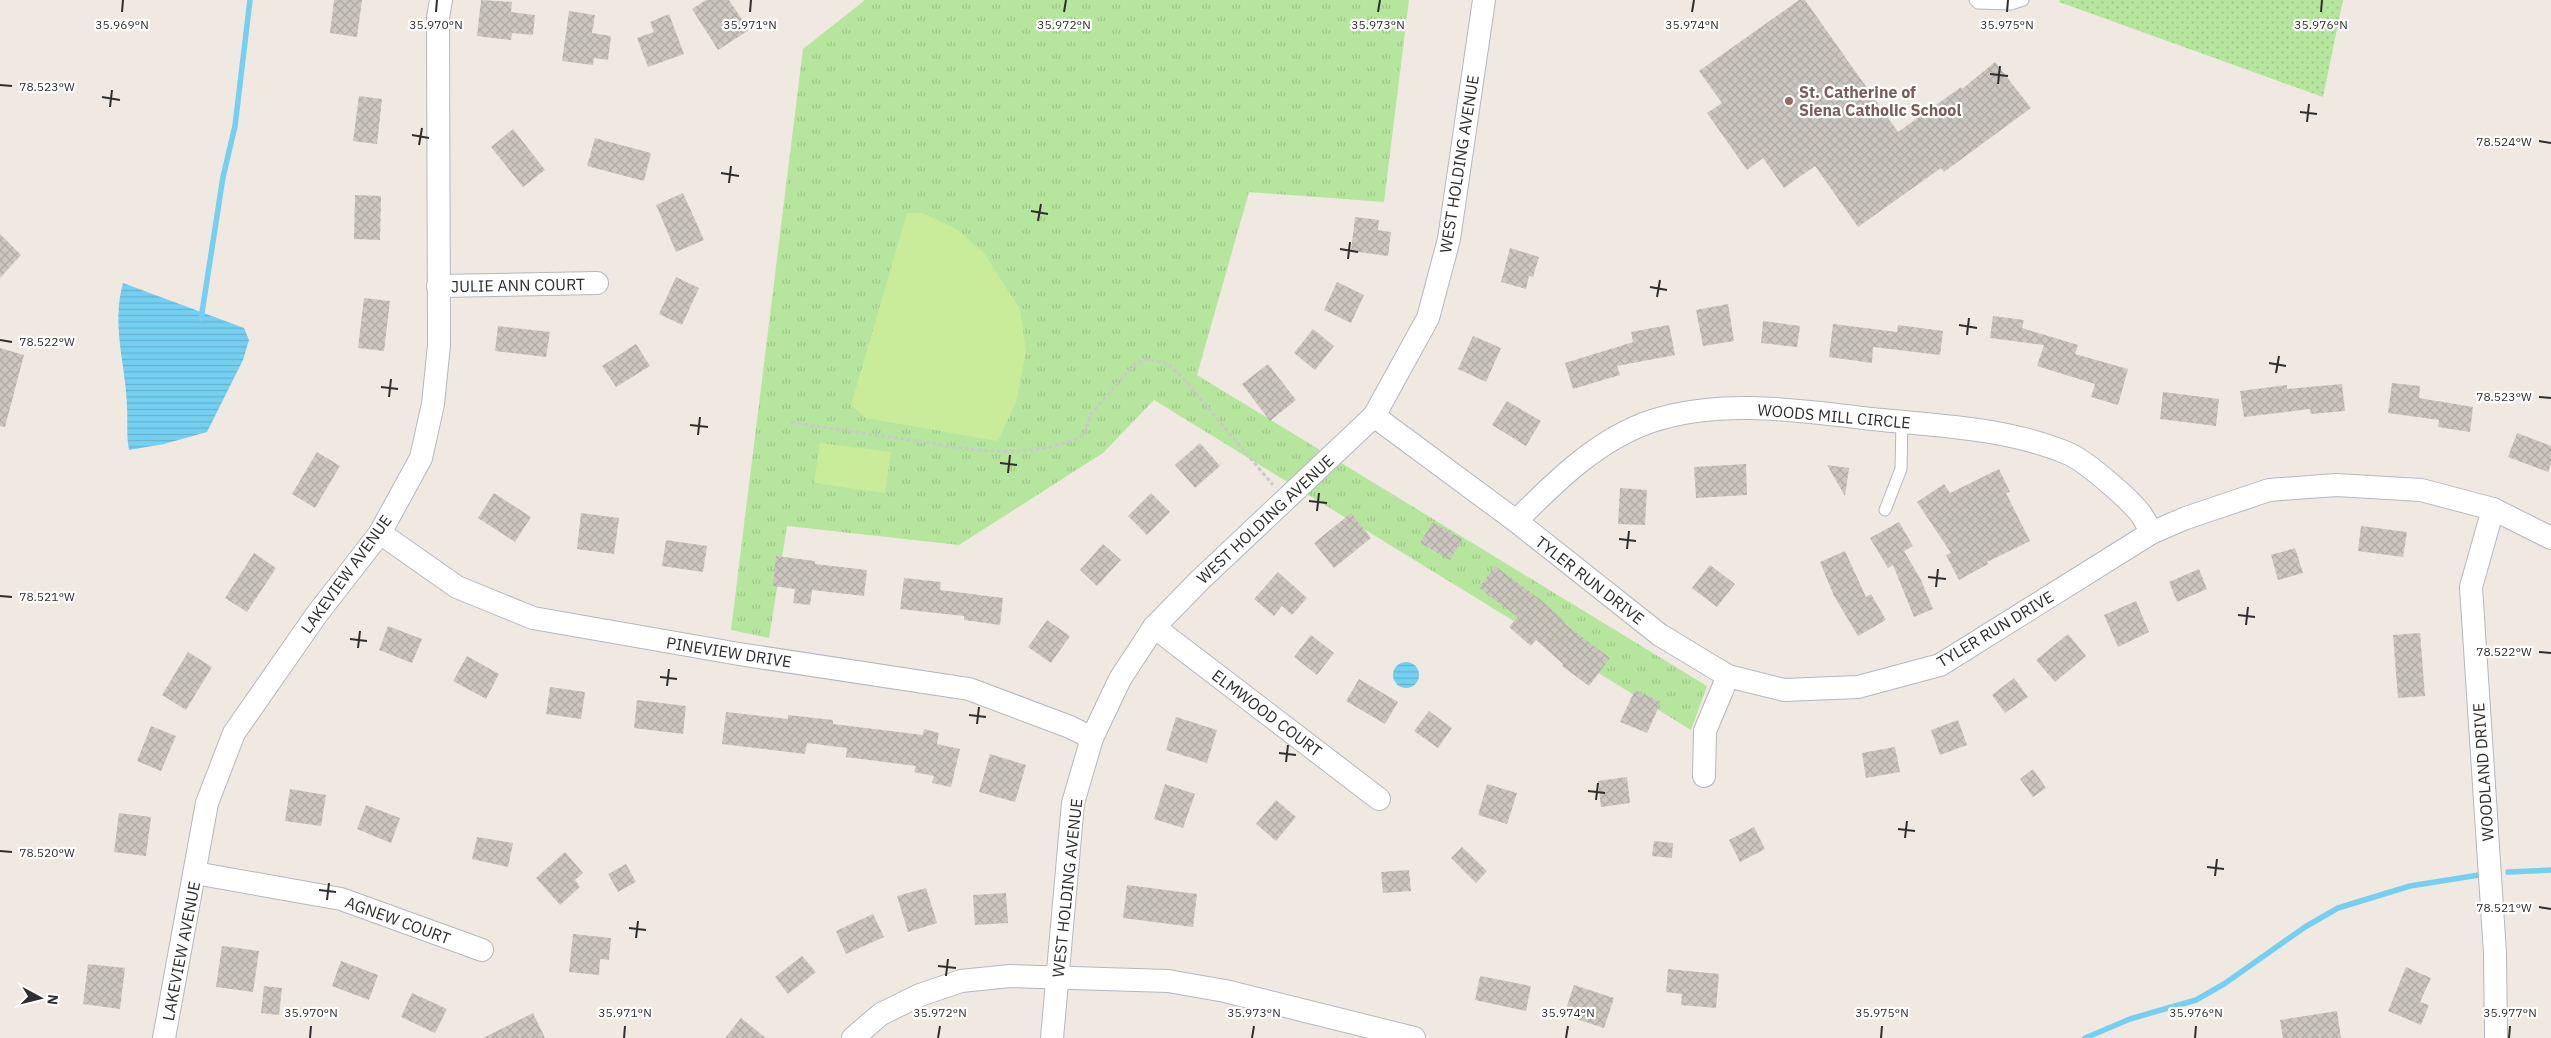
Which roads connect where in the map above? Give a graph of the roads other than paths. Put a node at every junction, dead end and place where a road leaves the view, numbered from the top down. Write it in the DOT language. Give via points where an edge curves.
graph roads {
  1 [pos="441,0"];
  2 [pos="1484,0"];
  3 [pos="1975,0"];
  4 [pos="2023,0"];
  5 [pos="597,282"];
  6 [pos="438,286"];
  7 [pos="1374,416"];
  8 [pos="1902,422"];
  9 [pos="2492,509"];
  10 [pos="1885,510"];
  11 [pos="1516,521"];
  12 [pos="380,533"];
  13 [pos="2151,533"];
  14 [pos="2551,538"];
  15 [pos="1154,627"];
  16 [pos="1728,676"];
  17 [pos="1092,738"];
  18 [pos="1704,776"];
  19 [pos="1379,799"];
  20 [pos="195,873"];
  21 [pos="482,950"];
  22 [pos="1059,976"];
  23 [pos="1409,1037"];
  24 [pos="164,1038"];
  25 [pos="853,1038"];
  26 [pos="1052,1038"];
  27 [pos="2496,1038"];
  1 -- 6 [label="street, LAKEVIEW AVENUE" via="438,18"];
  2 -- 7 [label="street, WEST HOLDING AVENUE" via="1449,240 1428,318"];
  3 -- 4 [label="lane" via="1978,3 2011,4"];
  5 -- 6 [label="street, JULIE ANN COURT"];
  6 -- 12 [label="street, LAKEVIEW AVENUE" via="439,345 433,404 421,458"];
  7 -- 11 [label="street, TYLER RUN DRIVE"];
  7 -- 15 [label="street, WEST HOLDING AVENUE"];
  8 -- 10 [label="lane" via="1901,469"];
  8 -- 11 [label="street, WOODS MILL CIRCLE" via="1749,408 1699,411 1653,421 1608,440"];
  8 -- 13 [label="street, WOODS MILL CIRCLE" via="2012,436 2069,454 2107,482 2141,514"];
  9 -- 13 [label="street, TYLER RUN DRIVE" via="2421,490 2326,485 2269,490"];
  9 -- 14 [label="street, TYLER RUN DRIVE"];
  9 -- 27 [label="street, WOODLAND DRIVE" via="2471,587 2495,953"];
  11 -- 16 [label="street, TYLER RUN DRIVE" via="1660,635"];
  12 -- 17 [label="street, PINEVIEW DRIVE" via="458,587 534,618 969,690"];
  12 -- 20 [label="street, LAKEVIEW AVENUE" via="317,614 234,732 207,802"];
  13 -- 16 [label="street, TYLER RUN DRIVE" via="1940,665 1858,687 1784,690"];
  15 -- 17 [label="street, WEST HOLDING AVENUE" via="1120,680"];
  15 -- 19 [label="street, ELMWOOD COURT"];
  16 -- 18 [label="street" via="1705,731"];
  17 -- 22 [label="street, WEST HOLDING AVENUE" via="1073,803"];
  20 -- 21 [label="street, AGNEW COURT" via="341,899"];
  20 -- 24 [label="street, LAKEVIEW AVENUE"];
  22 -- 23 [label="street" via="1168,981 1225,991"];
  22 -- 25 [label="street" via="961,981 920,995 881,1014"];
  22 -- 26 [label="street, WEST HOLDING AVENUE"];
}
